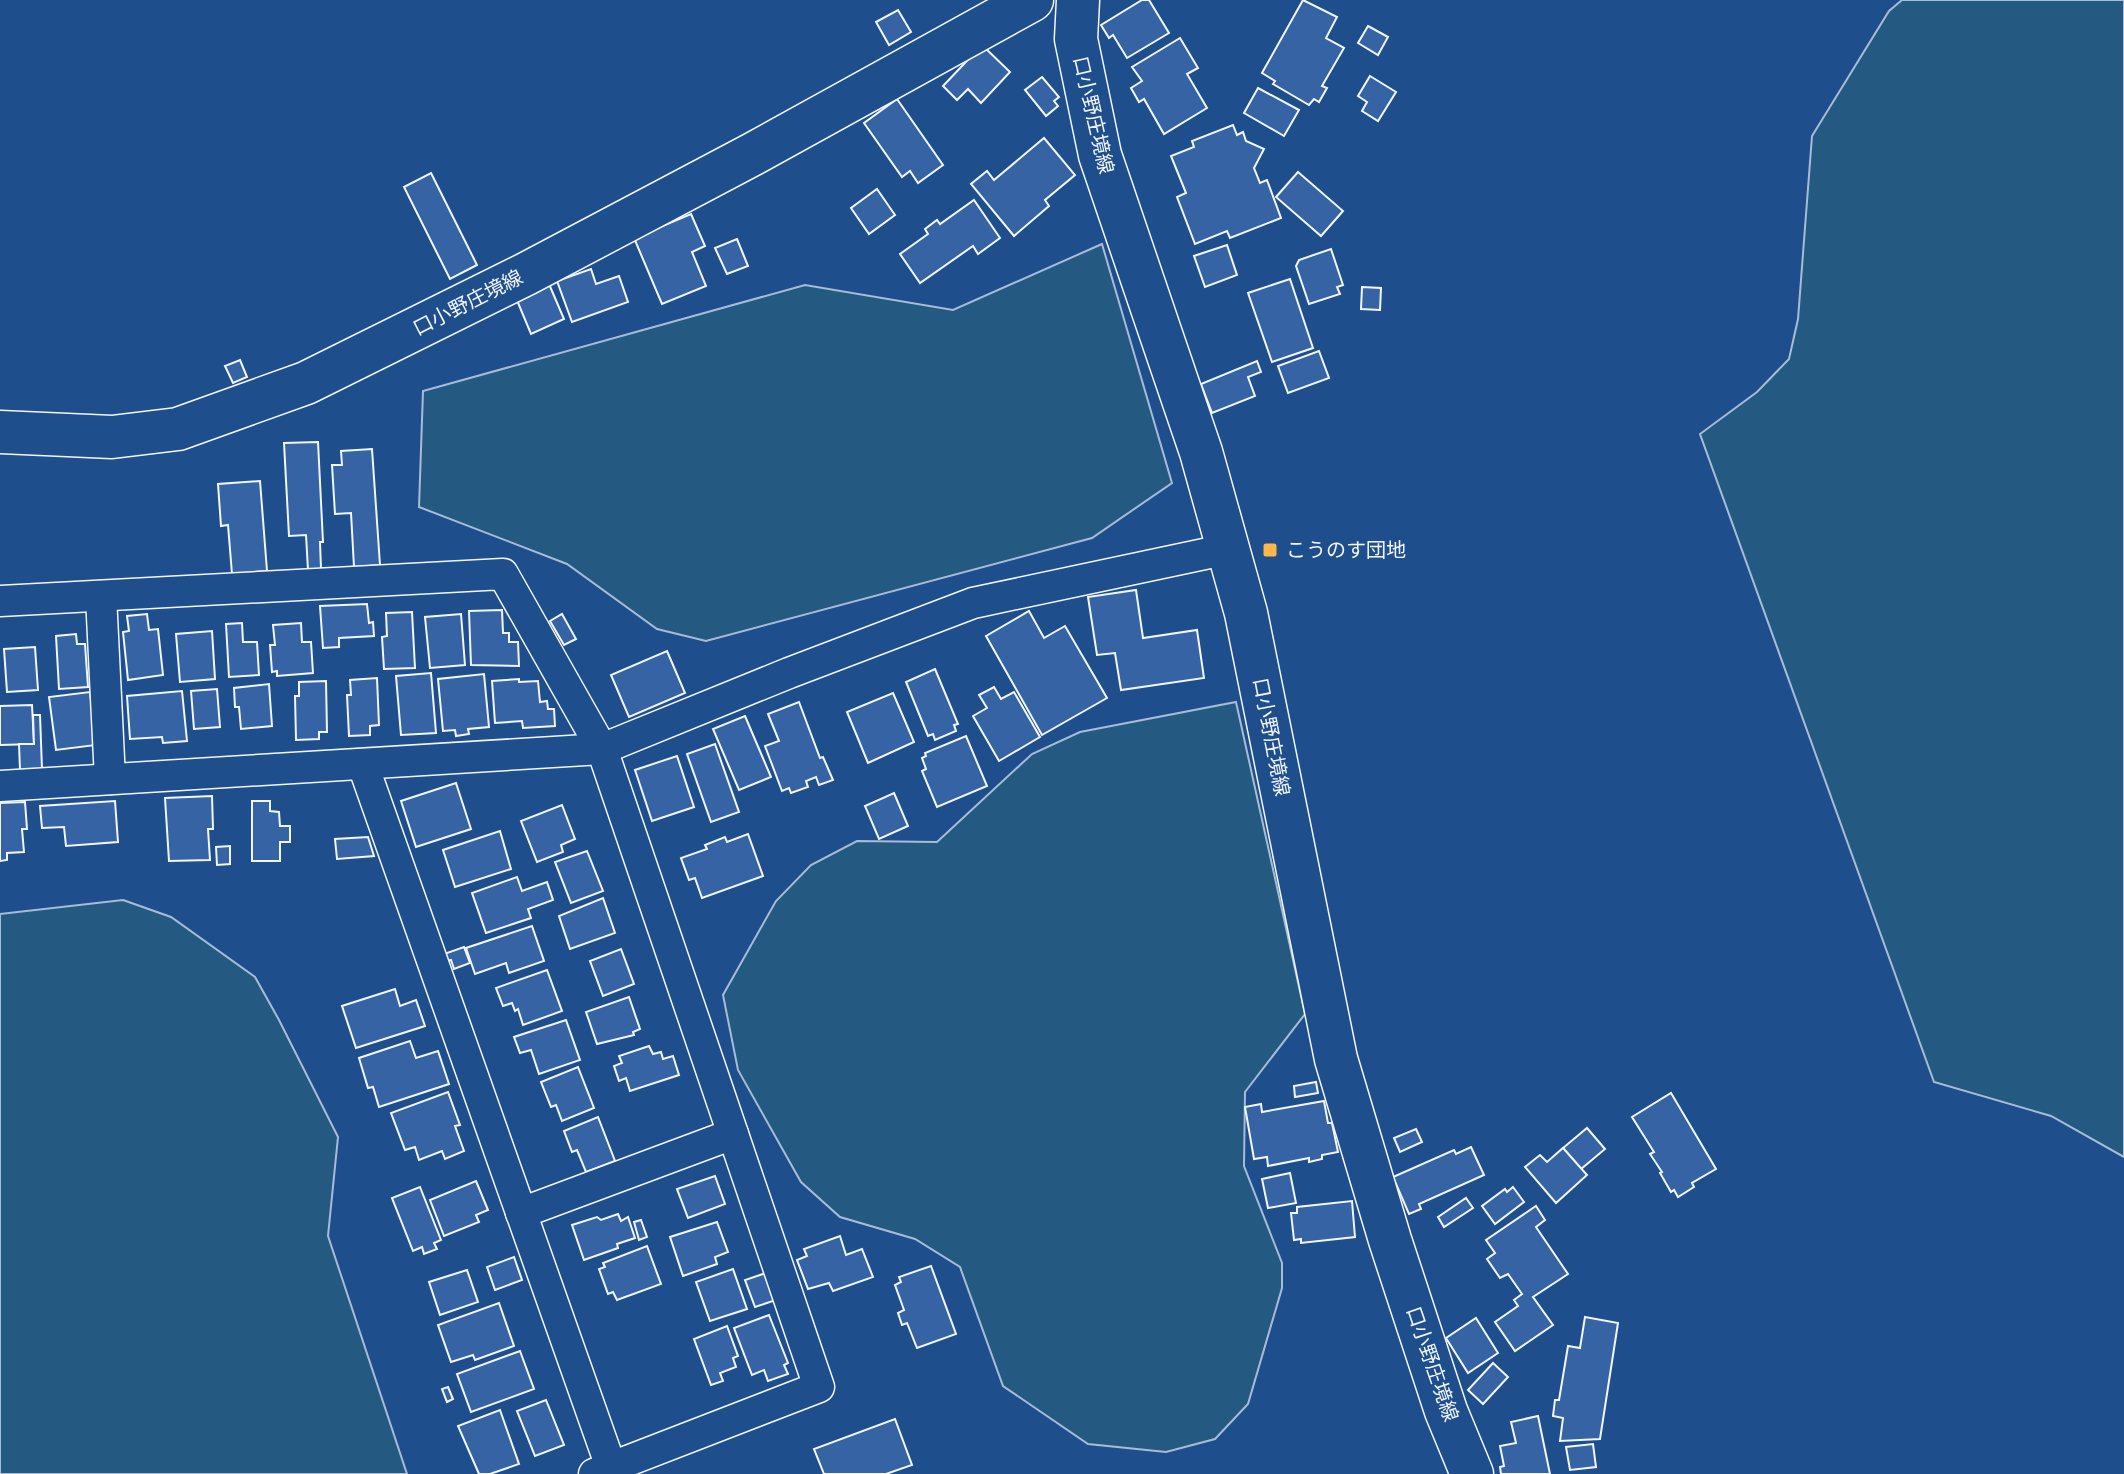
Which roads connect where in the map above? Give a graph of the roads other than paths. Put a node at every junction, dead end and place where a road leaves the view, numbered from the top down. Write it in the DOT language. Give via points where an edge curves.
graph roads {
  1 [pos="1032,0"];
  2 [pos="1078,0"];
  3 [pos="0,432"];
  4 [pos="1228,549"];
  5 [pos="101,596"];
  6 [pos="0,601"];
  7 [pos="602,749"];
  8 [pos="363,765"];
  9 [pos="110,779"];
  10 [pos="0,786"];
  11 [pos="733,1134"];
  12 [pos="521,1213"];
  13 [pos="603,1471"];
  14 [pos="1472,1474"];
  1 -- 3 [label="main road, 口小野庄境線" via="526,274 306,383 178,429 112,437"];
  2 -- 4 [label="main road, 口小野庄境線" via="1076,39 1100,155 1201,452"];
  4 -- 7 [label="street" via="973,603"];
  4 -- 14 [label="main road, 口小野庄境線" via="1246,613 1336,1059 1399,1269"];
  5 -- 6 [label="street"];
  5 -- 7 [label="street" via="503,574"];
  5 -- 9 [label="street"];
  7 -- 8 [label="street"];
  7 -- 11 [label="street"];
  8 -- 9 [label="street"];
  8 -- 12 [label="street"];
  9 -- 10 [label="street"];
  11 -- 12 [label="street"];
  11 -- 13 [label="street" via="819,1387"];
  12 -- 13 [label="street"];
}
